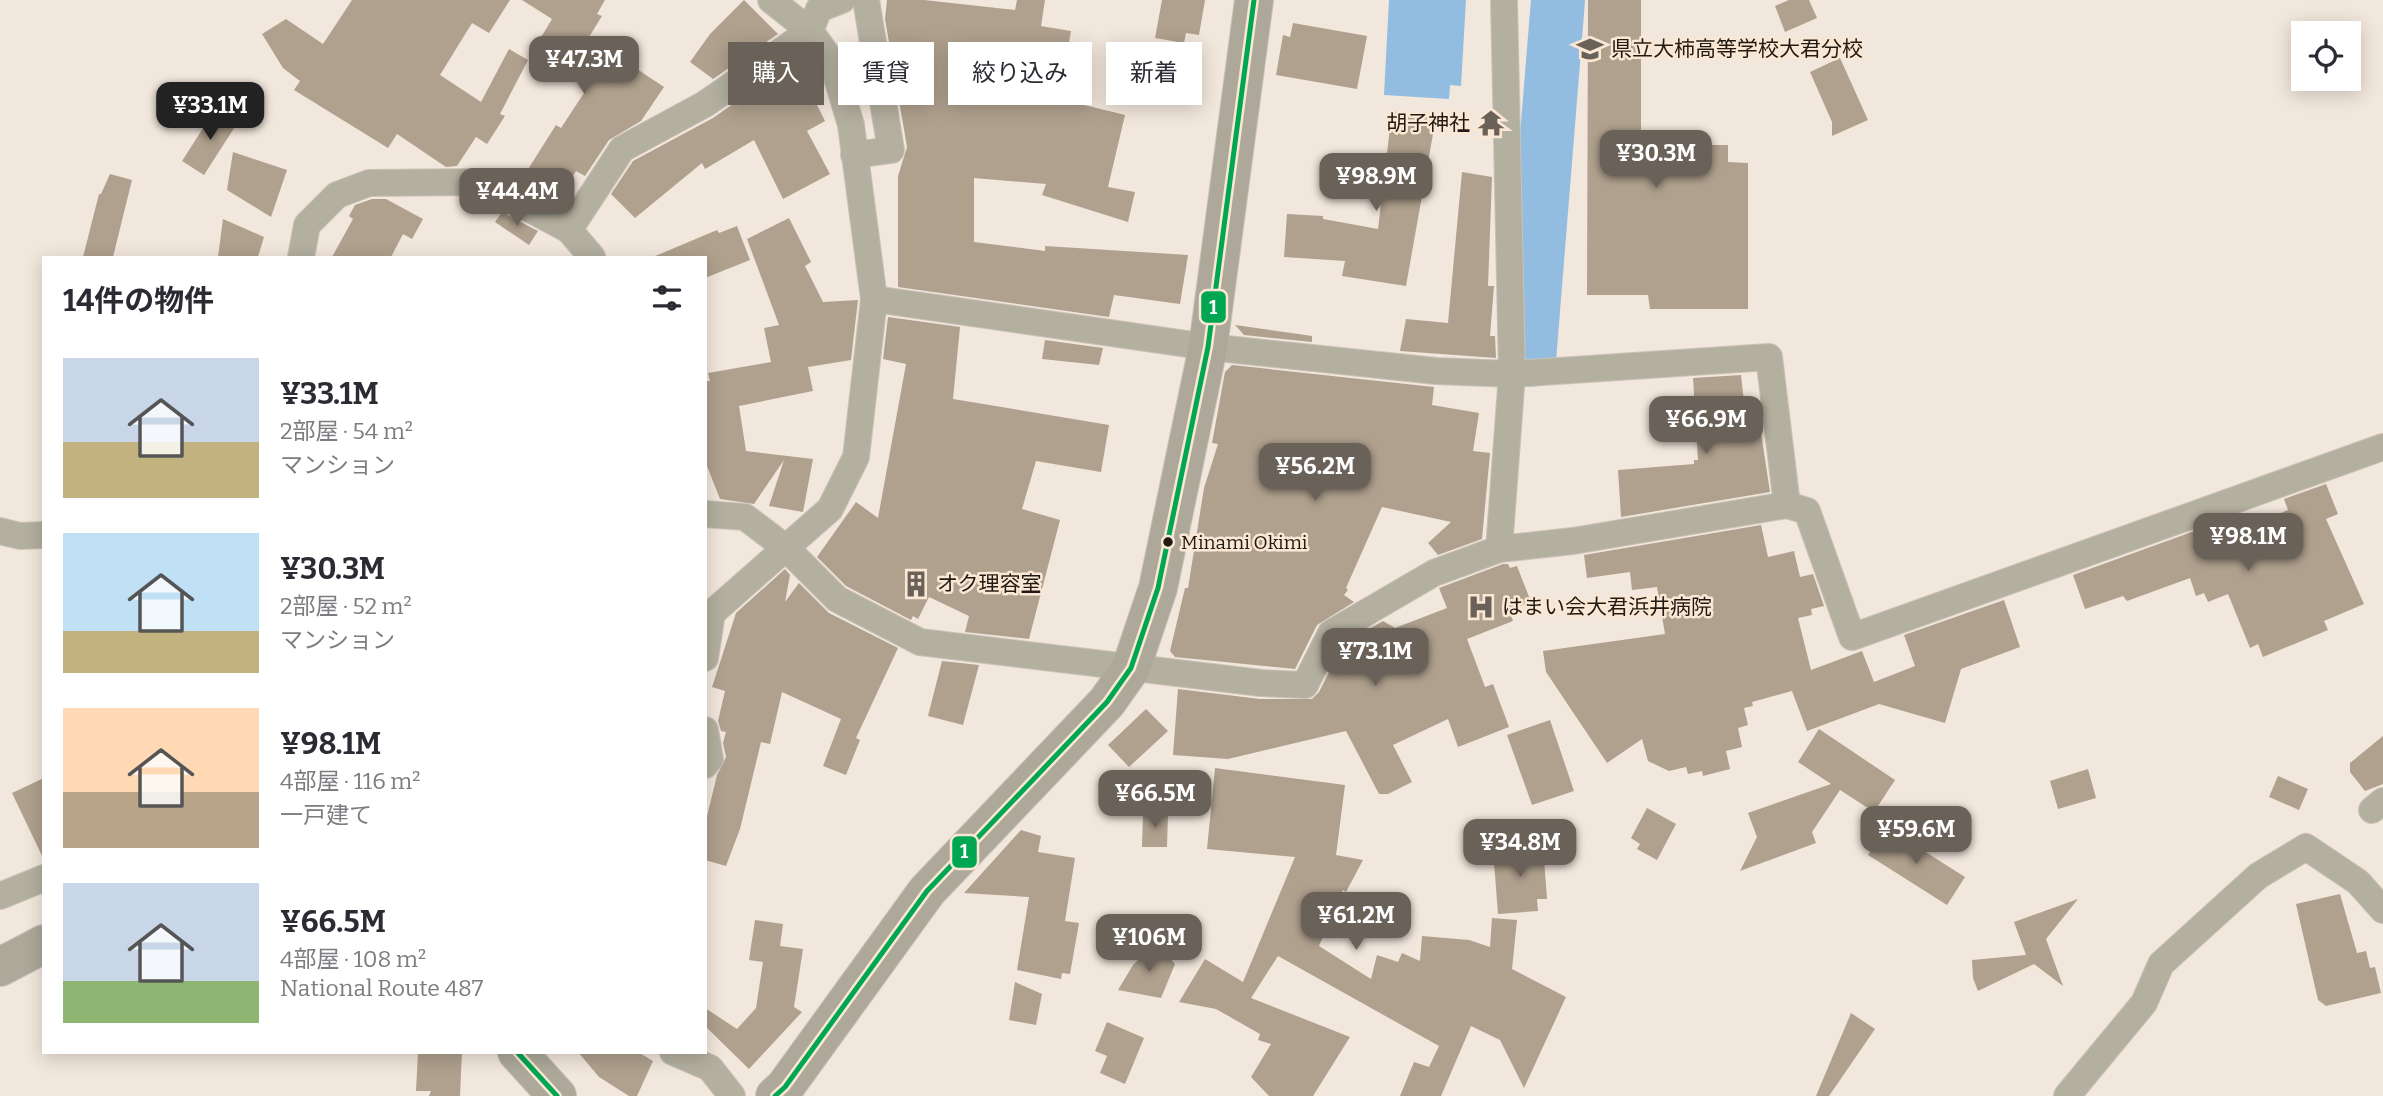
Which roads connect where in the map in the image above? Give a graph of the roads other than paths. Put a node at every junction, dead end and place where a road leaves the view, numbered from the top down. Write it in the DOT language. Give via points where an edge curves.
graph roads {
  1 [pos="771,0"];
  2 [pos="842,0"];
  3 [pos="866,0"];
  4 [pos="1254,0"];
  5 [pos="1504,0"];
  6 [pos="810,31"];
  7 [pos="854,155"];
  8 [pos="569,230"];
  9 [pos="301,256"];
  10 [pos="591,256"];
  11 [pos="874,299"];
  12 [pos="1208,346"];
  13 [pos="1512,374"];
  14 [pos="2383,447"];
  15 [pos="1787,505"];
  16 [pos="707,507"];
  17 [pos="0,531"];
  18 [pos="42,534"];
  19 [pos="786,548"];
  20 [pos="1499,549"];
  21 [pos="707,644"];
  22 [pos="1131,668"];
  23 [pos="707,742"];
  24 [pos="707,763"];
  25 [pos="42,879"];
  26 [pos="0,895"];
  27 [pos="2383,910"];
  28 [pos="42,945"];
  29 [pos="0,967"];
  30 [pos="519,1054"];
  31 [pos="678,1054"];
  32 [pos="557,1096"];
  33 [pos="732,1096"];
  34 [pos="775,1096"];
  35 [pos="2067,1096"];
  1 -- 6 [label="street"];
  2 -- 6 [label="street" via="819,9"];
  3 -- 7 [label="street" via="891,150"];
  4 -- 12 [label="highway"];
  5 -- 13 [label="street"];
  6 -- 7 [label="street" via="831,60 851,125"];
  6 -- 8 [label="street" via="705,104 622,149"];
  7 -- 11 [label="street"];
  8 -- 9 [label="street" via="479,182 369,183 337,195 307,225"];
  8 -- 10 [label="street"];
  11 -- 12 [label="street"];
  11 -- 19 [label="street" via="856,457 830,509"];
  12 -- 13 [label="street" via="1436,371"];
  12 -- 22 [label="highway" via="1158,588"];
  13 -- 15 [label="street" via="1769,357"];
  13 -- 20 [label="street"];
  14 -- 15 [label="street" via="1852,637 1807,511"];
  15 -- 20 [label="street"];
  16 -- 19 [label="street" via="745,517"];
  17 -- 18 [label="street"];
  19 -- 21 [label="street" via="712,613"];
  19 -- 22 [label="street" via="837,599 920,642"];
  20 -- 22 [label="street" via="1434,573 1331,633 1305,685"];
  22 -- 34 [label="highway" via="1107,702 927,891"];
  23 -- 24 [label="street"];
  25 -- 26 [label="street"];
  27 -- 35 [label="street" via="2358,882 2306,847 2258,876 2161,964 2144,1003"];
  28 -- 29 [label="highway"];
  30 -- 32 [label="highway"];
  31 -- 33 [label="street" via="710,1068"];
}
